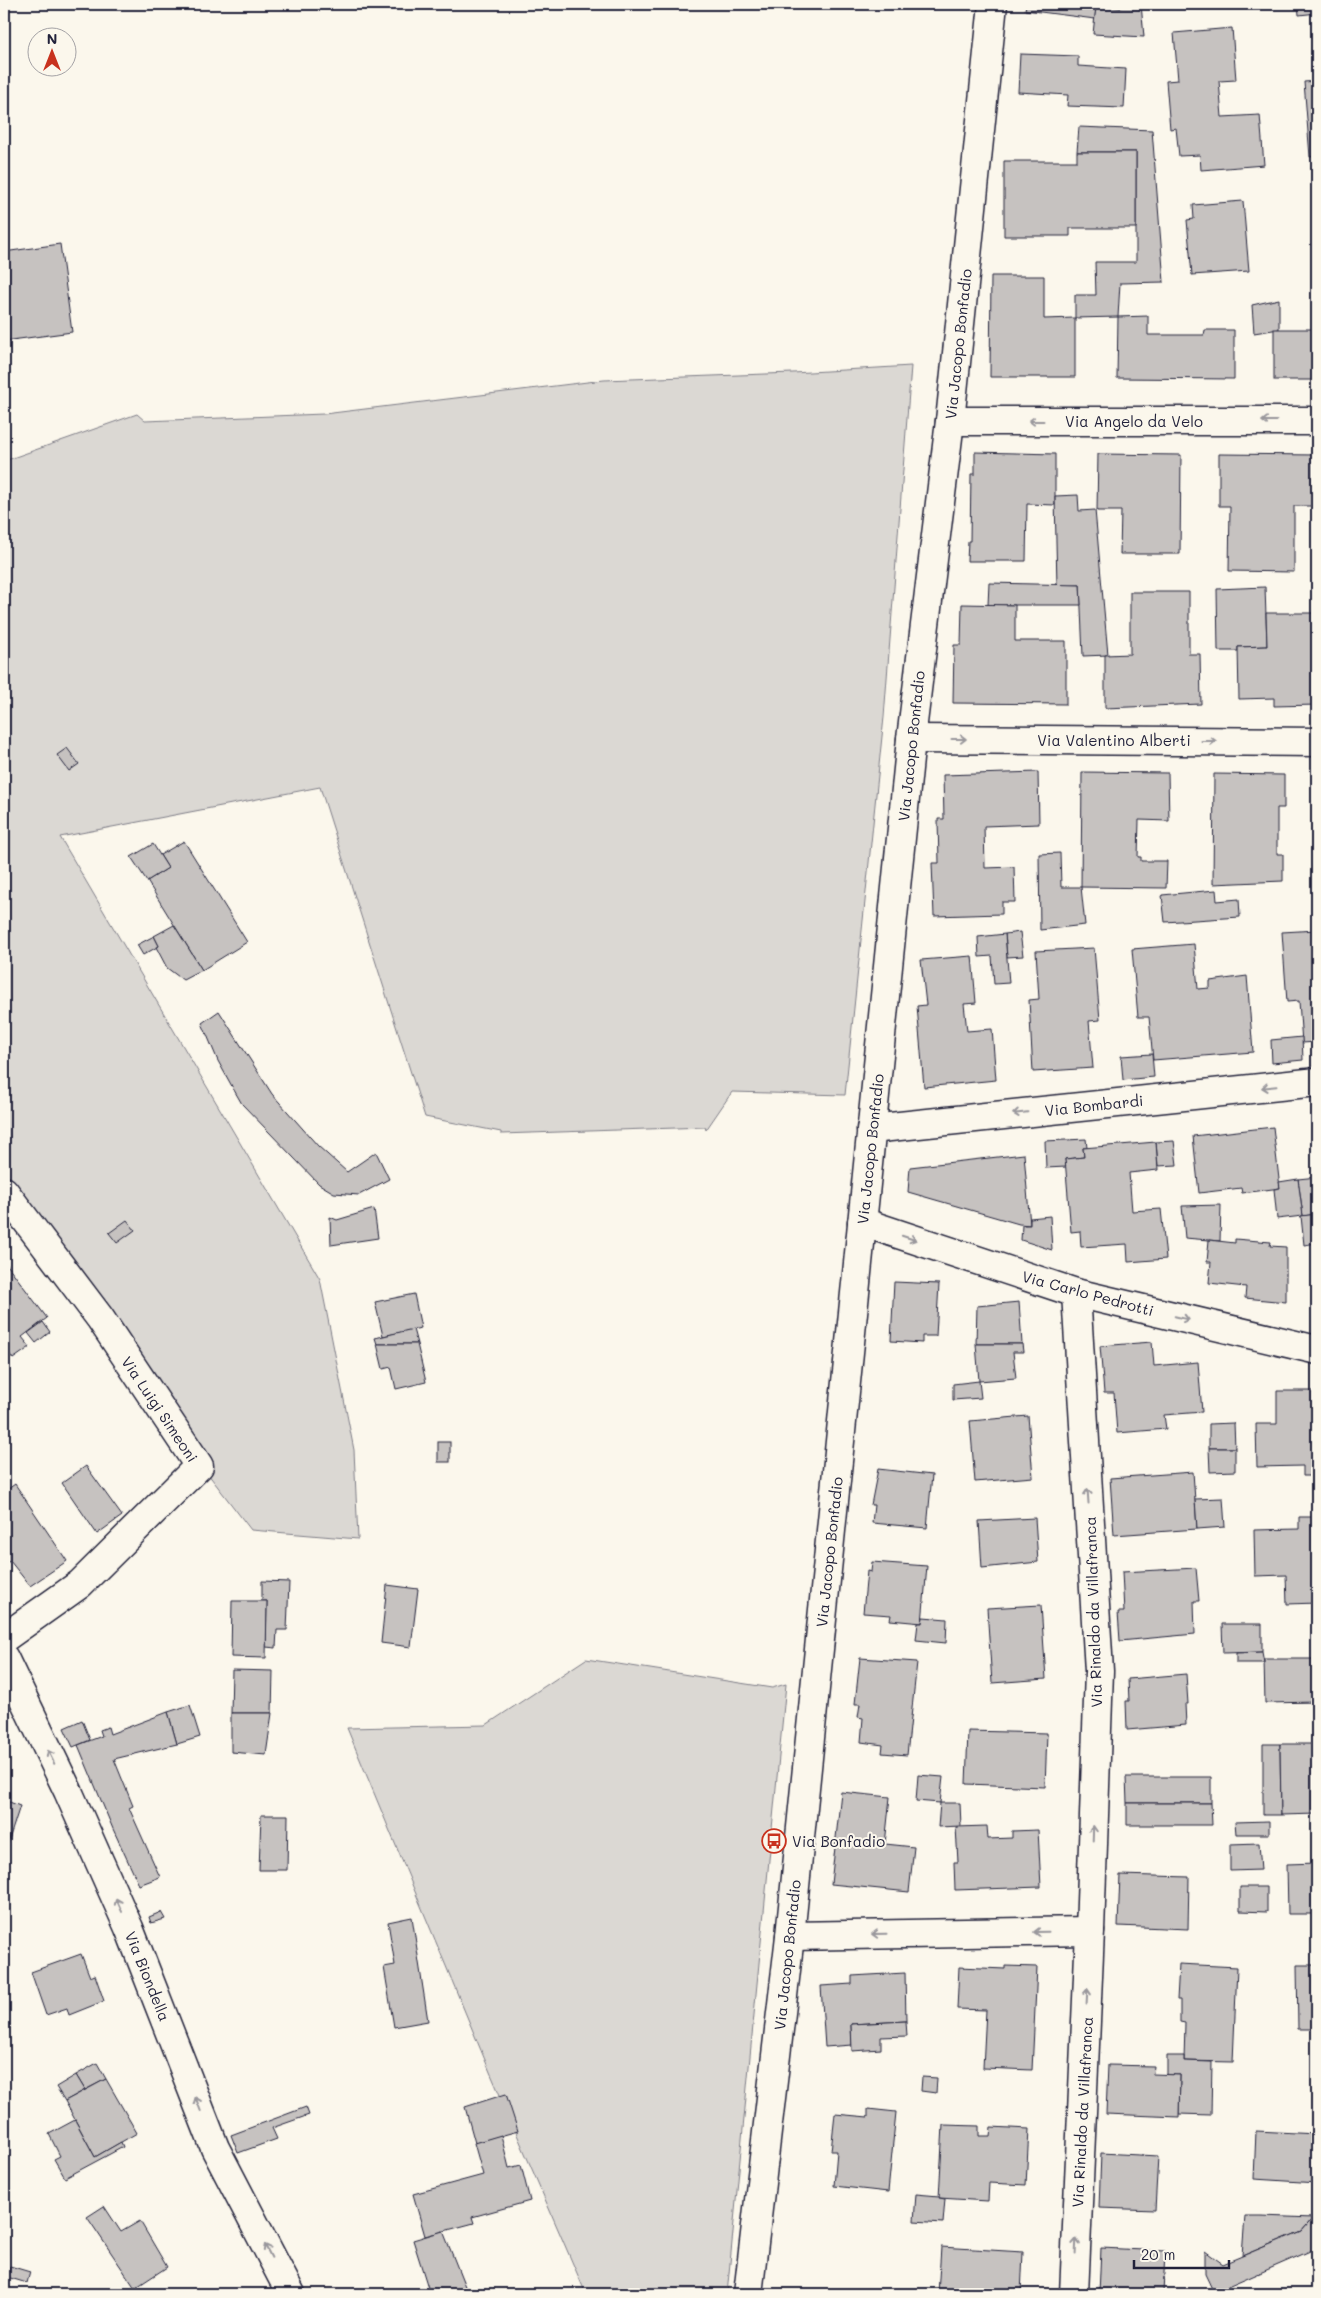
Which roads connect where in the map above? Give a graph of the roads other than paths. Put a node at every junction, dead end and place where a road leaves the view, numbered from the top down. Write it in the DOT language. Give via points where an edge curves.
graph roads {
  1 [pos="993,4"];
  2 [pos="950,421"];
  3 [pos="1317,421"];
  4 [pos="911,739"];
  5 [pos="1317,742"];
  6 [pos="1317,1082"];
  7 [pos="871,1129"];
  8 [pos="4,1190"];
  9 [pos="862,1222"];
  10 [pos="1076,1293"];
  11 [pos="1317,1350"];
  12 [pos="4,1638"];
  13 [pos="6,1674"];
  14 [pos="1090,1931"];
  15 [pos="790,1936"];
  16 [pos="291,2294"];
  17 [pos="748,2294"];
  18 [pos="1074,2294"];
  1 -- 2 [label="street, Via Jacopo Bonfadio"];
  3 -- 2 [label="street, Via Angelo da Velo, one-way"];
  2 -- 4 [label="street, Via Jacopo Bonfadio"];
  4 -- 5 [label="street, Via Valentino Alberti, one-way"];
  4 -- 7 [label="street, Via Jacopo Bonfadio"];
  6 -- 7 [label="street, Via Bombardi, one-way"];
  7 -- 9 [label="street, Via Jacopo Bonfadio"];
  8 -- 12 [label="street, Via Luigi Simeoni" via="100,1318 198,1466 80,1584"];
  9 -- 10 [label="street, Via Carlo Pedrotti, one-way"];
  9 -- 15 [label="street, Via Jacopo Bonfadio"];
  10 -- 11 [label="street, Via Carlo Pedrotti, one-way"];
  14 -- 10 [label="street, Via Rinaldo da Villafranca, one-way" via="1099,1671"];
  16 -- 13 [label="street, Via Biondella, one-way" via="215,2148 129,1928"];
  14 -- 15 [label="street, one-way"];
  18 -- 14 [label="street, Via Rinaldo da Villafranca, one-way"];
  15 -- 17 [label="street, Via Jacopo Bonfadio"];
}
